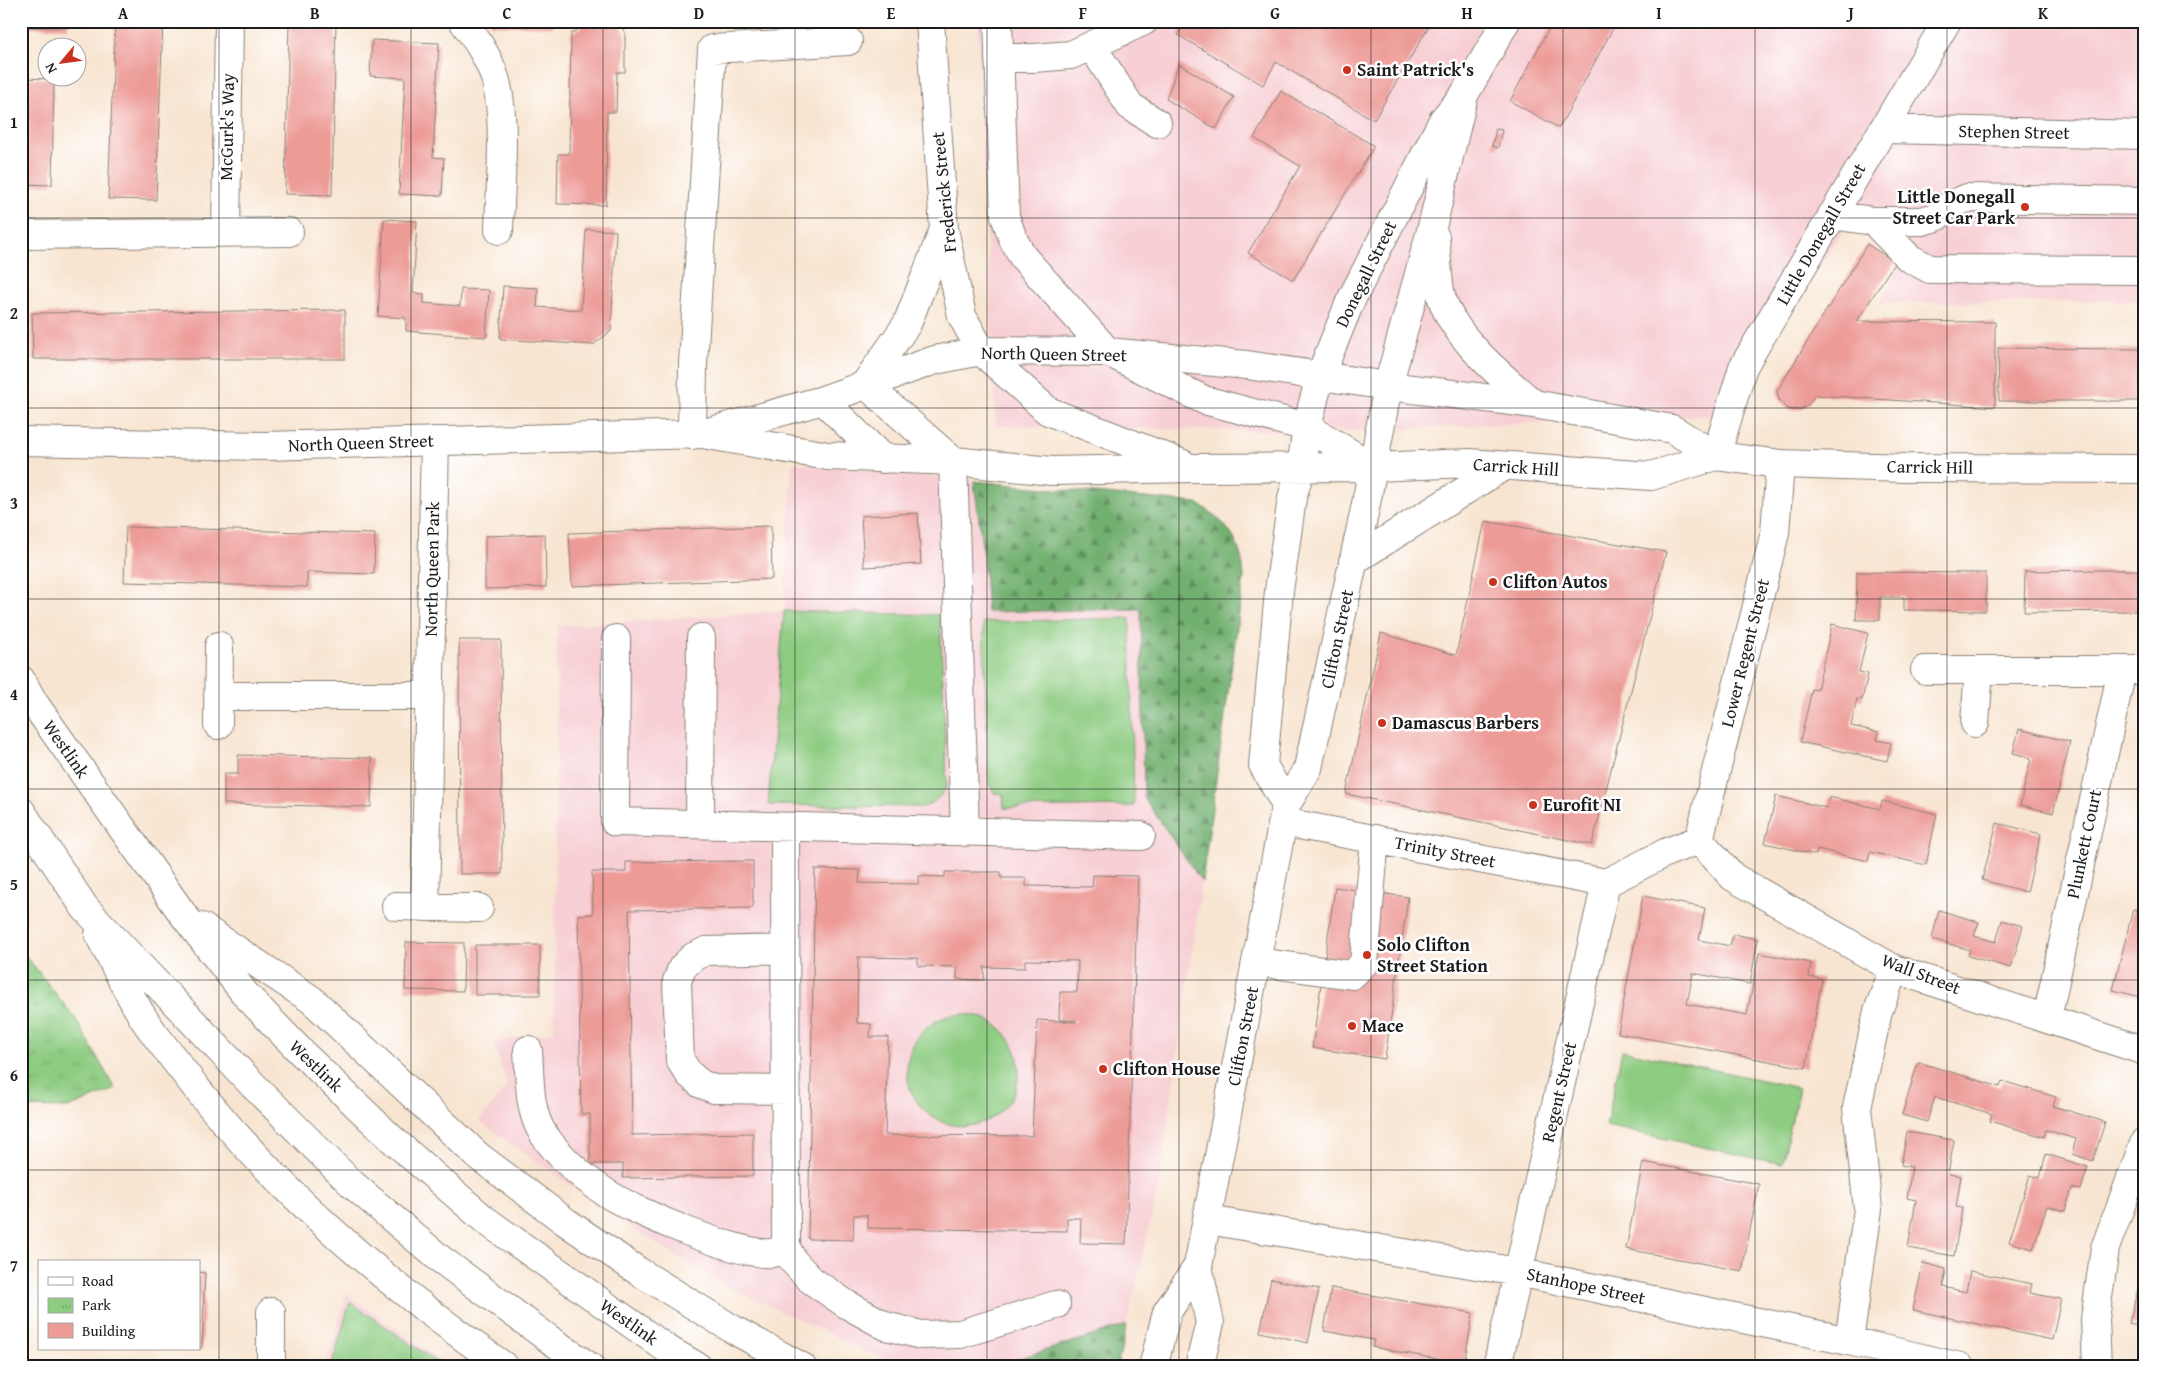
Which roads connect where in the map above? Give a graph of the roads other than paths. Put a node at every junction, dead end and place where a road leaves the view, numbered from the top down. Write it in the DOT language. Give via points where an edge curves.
graph roads {
  1 [pos="229,21"];
  2 [pos="463,21"];
  3 [pos="930,21"];
  4 [pos="998,21"];
  5 [pos="1144,21"];
  6 [pos="1506,21"];
  7 [pos="1947,21"];
  8 [pos="848,41"];
  9 [pos="1092,46"];
  10 [pos="999,58"];
  11 [pos="1464,95"];
  12 [pos="1157,123"];
  13 [pos="1883,129"];
  14 [pos="2145,135"];
  15 [pos="2145,202"];
  16 [pos="1832,215"];
  17 [pos="1873,221"];
  18 [pos="1434,223"];
  19 [pos="944,229"];
  20 [pos="499,230"];
  21 [pos="226,232"];
  22 [pos="289,232"];
  23 [pos="21,235"];
  24 [pos="2145,270"];
  25 [pos="981,351"];
  26 [pos="1108,352"];
  27 [pos="1320,376"];
  28 [pos="865,384"];
  29 [pos="1388,386"];
  30 [pos="823,400"];
  31 [pos="1534,404"];
  32 [pos="1307,427"];
  33 [pos="697,435"];
  34 [pos="435,441"];
  35 [pos="21,442"];
  36 [pos="1716,456"];
  37 [pos="883,459"];
  38 [pos="953,461"];
  39 [pos="1780,464"];
  40 [pos="1504,466"];
  41 [pos="1301,467"];
  42 [pos="1374,467"];
  43 [pos="1193,468"];
  44 [pos="2145,469"];
  45 [pos="1353,561"];
  46 [pos="701,638"];
  47 [pos="616,639"];
  48 [pos="219,646"];
  49 [pos="1926,670"];
  50 [pos="1979,670"];
  51 [pos="2133,670"];
  52 [pos="21,680"];
  53 [pos="218,696"];
  54 [pos="429,696"];
  55 [pos="1974,723"];
  56 [pos="218,725"];
  57 [pos="21,811"];
  58 [pos="1285,814"];
  59 [pos="700,824"];
  60 [pos="785,827"];
  61 [pos="965,832"];
  62 [pos="1141,836"];
  63 [pos="1375,839"];
  64 [pos="1699,840"];
  65 [pos="1606,883"];
  66 [pos="396,906"];
  67 [pos="425,907"];
  68 [pos="85,908"];
  69 [pos="479,908"];
  70 [pos="182,913"];
  71 [pos="785,949"];
  72 [pos="1257,962"];
  73 [pos="1894,969"];
  74 [pos="2047,1018"];
  75 [pos="528,1050"];
  76 [pos="2145,1051"];
  77 [pos="785,1090"];
  78 [pos="2145,1141"];
  79 [pos="1208,1220"];
  80 [pos="786,1247"];
  81 [pos="1198,1266"];
  82 [pos="1518,1272"];
  83 [pos="1056,1306"];
  84 [pos="271,1312"];
  85 [pos="1848,1341"];
  86 [pos="271,1367"];
  87 [pos="505,1367"];
  88 [pos="590,1367"];
  89 [pos="698,1367"];
  90 [pos="802,1367"];
  91 [pos="1153,1367"];
  92 [pos="1199,1367"];
  93 [pos="1497,1367"];
  94 [pos="1960,1367"];
  95 [pos="2097,1367"];
  1 -- 21 [label="main road, McGurk's Way"];
  2 -- 20 [label="main road" via="482,46 495,78 501,116"];
  3 -- 19 [label="main road, Frederick Street"];
  4 -- 10 [label="main road"];
  5 -- 9 [label="main road"];
  6 -- 11 [label="main road, Donegall Street"];
  7 -- 13 [label="main road, Little Donegall Street"];
  8 -- 33 [label="main road" via="712,49 693,364"];
  9 -- 10 [label="main road" via="1071,54"];
  9 -- 12 [label="main road" via="1130,106"];
  10 -- 26 [label="main road" via="1005,216 1013,239 1023,257"];
  11 -- 18 [label="main road, Donegall Street"];
  11 -- 27 [label="main road, Donegall Street" via="1443,120 1350,302"];
  13 -- 14 [label="main road, Stephen Street"];
  13 -- 16 [label="main road, Little Donegall Street"];
  15 -- 17 [label="main road" via="1967,198 1936,217 1922,221"];
  16 -- 17 [label="main road"];
  16 -- 36 [label="main road, Little Donegall Street" via="1743,367"];
  17 -- 24 [label="main road" via="1909,258 1930,268"];
  18 -- 29 [label="main road, Donegall Street"];
  18 -- 31 [label="main road" via="1440,292 1450,314 1482,358"];
  19 -- 25 [label="main road, Frederick Street" via="962,316"];
  19 -- 28 [label="main road" via="908,324"];
  21 -- 22 [label="main road"];
  21 -- 23 [label="main road"];
  25 -- 26 [label="main road, North Queen Street"];
  25 -- 28 [label="main road, North Queen Street" via="936,360"];
  25 -- 43 [label="main road, Frederick Street" via="1048,411"];
  26 -- 27 [label="main road, North Queen Street" via="1247,365"];
  26 -- 32 [label="main road" via="1204,400"];
  27 -- 29 [label="main road, North Queen Street"];
  27 -- 32 [label="main road, Donegall Street"];
  28 -- 30 [label="main road, North Queen Street"];
  28 -- 38 [label="main road"];
  29 -- 31 [label="main road, Carrick Hill"];
  29 -- 42 [label="main road, Donegall Street"];
  30 -- 33 [label="main road, North Queen Street"];
  30 -- 37 [label="main road"];
  31 -- 36 [label="main road, Carrick Hill" via="1672,429"];
  32 -- 41 [label="main road, Donegall Street"];
  32 -- 42 [label="main road"];
  33 -- 34 [label="main road, North Queen Street"];
  33 -- 37 [label="main road, North Queen Street" via="828,456"];
  34 -- 35 [label="main road, North Queen Street" via="265,446"];
  34 -- 54 [label="main road, North Queen Park"];
  36 -- 39 [label="main road, Carrick Hill"];
  36 -- 40 [label="main road, Carrick Hill" via="1651,476"];
  37 -- 38 [label="main road, North Queen Street"];
  38 -- 43 [label="main road, North Queen Street" via="1052,471"];
  38 -- 61 [label="main road"];
  39 -- 44 [label="main road, Carrick Hill"];
  39 -- 64 [label="main road, Lower Regent Street" via="1775,533"];
  40 -- 42 [label="main road, Carrick Hill" via="1469,463"];
  40 -- 45 [label="main road"];
  41 -- 42 [label="main road, North Queen Street"];
  41 -- 43 [label="main road, North Queen Street"];
  41 -- 58 [label="main road" via="1292,498 1279,591 1262,765"];
  42 -- 45 [label="main road, Clifton Street"];
  45 -- 58 [label="main road, Clifton Street" via="1308,768"];
  46 -- 59 [label="main road"];
  47 -- 59 [label="main road" via="615,822"];
  48 -- 53 [label="main road"];
  49 -- 50 [label="main road, Plunkett Court"];
  50 -- 51 [label="main road, Plunkett Court"];
  50 -- 55 [label="main road"];
  51 -- 74 [label="main road, Plunkett Court"];
  52 -- 70 [label="main road, Westlink"];
  53 -- 54 [label="main road"];
  53 -- 56 [label="main road"];
  54 -- 67 [label="main road, North Queen Park"];
  57 -- 68 [label="main road"];
  58 -- 63 [label="main road, Trinity Street"];
  58 -- 72 [label="main road, Clifton Street"];
  59 -- 60 [label="main road"];
  60 -- 61 [label="main road"];
  60 -- 71 [label="main road"];
  61 -- 62 [label="main road"];
  63 -- 65 [label="main road, Trinity Street"];
  63 -- 72 [label="main road" via="1364,963 1352,975"];
  64 -- 65 [label="main road" via="1667,852"];
  64 -- 73 [label="main road, Wall Street" via="1733,877"];
  65 -- 82 [label="main road, Regent Street"];
  66 -- 67 [label="main road"];
  67 -- 69 [label="main road"];
  68 -- 87 [label="main road" via="144,1020 214,1112 294,1195 376,1269"];
  68 -- 88 [label="main road" via="252,1084 352,1183 439,1258"];
  70 -- 89 [label="main road, Westlink" via="246,995 393,1140 485,1220 667,1349"];
  70 -- 90 [label="main road" via="312,1000 478,1156 566,1222 734,1330"];
  71 -- 77 [label="main road"];
  71 -- 77 [label="main road" via="706,951 693,957 682,968 677,981 680,1060 689,1074 714,1089"];
  72 -- 79 [label="main road, Clifton Street"];
  73 -- 74 [label="main road, Wall Street"];
  73 -- 85 [label="main road" via="1878,1011 1858,1108 1868,1209"];
  74 -- 76 [label="main road, Wall Street"];
  75 -- 80 [label="main road" via="534,1116 544,1135 577,1172 606,1193 686,1232 755,1252 773,1253"];
  77 -- 80 [label="main road"];
  78 -- 95 [label="main road" via="2105,1248 2095,1320"];
  79 -- 81 [label="main road, Clifton Street"];
  79 -- 82 [label="main road, Stanhope Street"];
  80 -- 83 [label="main road" via="793,1261 811,1280 846,1304 886,1326 921,1335 960,1334"];
  81 -- 91 [label="main road, Clifton Street" via="1167,1312"];
  81 -- 92 [label="main road, Clifton Street" via="1210,1323"];
  82 -- 85 [label="main road, Stanhope Street"];
  82 -- 93 [label="main road, Regent Street"];
  84 -- 86 [label="main road"];
  85 -- 94 [label="main road, Stanhope Street"];
}
